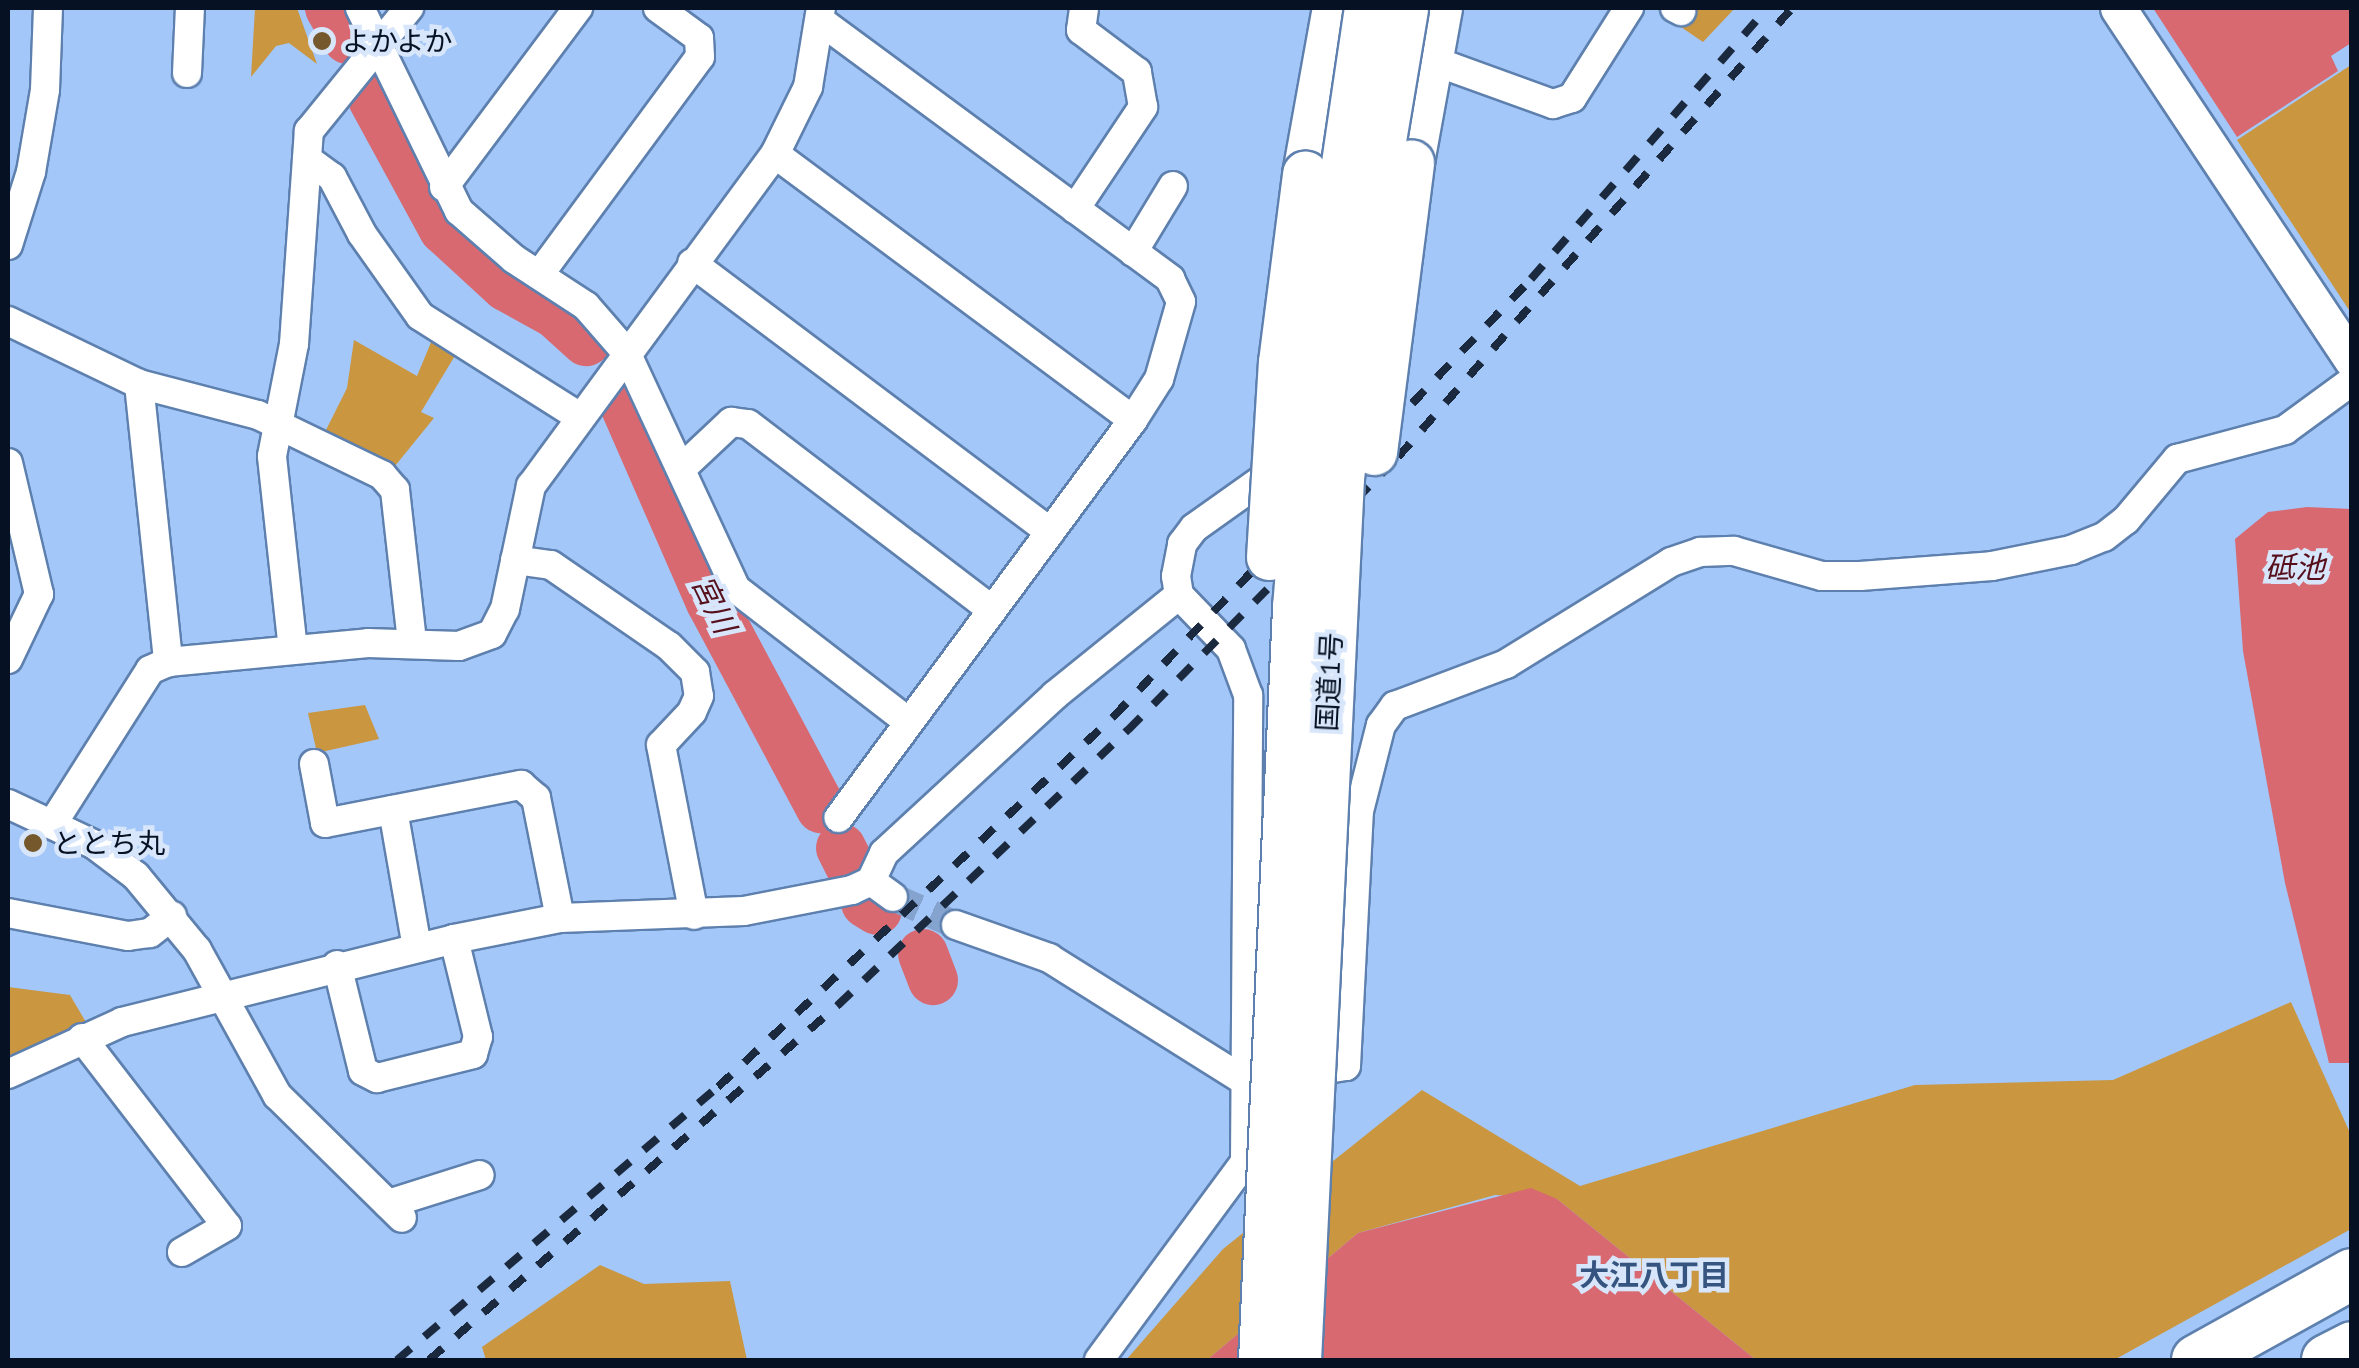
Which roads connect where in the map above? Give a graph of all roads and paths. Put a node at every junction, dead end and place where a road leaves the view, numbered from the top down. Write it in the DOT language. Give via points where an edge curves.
graph roads {
  1 [pos="48,8"];
  2 [pos="190,8"];
  3 [pos="360,8"];
  4 [pos="408,8"];
  5 [pos="578,8"];
  6 [pos="658,8"];
  7 [pos="1084,8"];
  8 [pos="1316,8"];
  9 [pos="1335,8"];
  10 [pos="1367,8"];
  11 [pos="1405,8"];
  12 [pos="1439,8"];
  13 [pos="1457,8"];
  14 [pos="1629,8"];
  15 [pos="2118,8"];
  16 [pos="821,15"];
  17 [pos="378,48"];
  18 [pos="1445,65"];
  19 [pos="188,73"];
  20 [pos="775,154"];
  21 [pos="307,159"];
  22 [pos="1173,186"];
  23 [pos="444,188"];
  24 [pos="1075,209"];
  25 [pos="8,245"];
  26 [pos="1134,252"];
  27 [pos="692,263"];
  28 [pos="539,275"];
  29 [pos="8,321"];
  30 [pos="626,352"];
  31 [pos="2352,360"];
  32 [pos="2352,381"];
  33 [pos="139,384"];
  34 [pos="578,416"];
  35 [pos="1133,420"];
  36 [pos="278,425"];
  37 [pos="8,463"];
  38 [pos="682,469"];
  39 [pos="1242,492"];
  40 [pos="1050,532"];
  41 [pos="515,560"];
  42 [pos="1179,596"];
  43 [pos="992,610"];
  44 [pos="412,642"];
  45 [pos="294,650"];
  46 [pos="8,659"];
  47 [pos="168,662"];
  48 [pos="909,722"];
  49 [pos="314,764"];
  50 [pos="1342,800"];
  51 [pos="8,804"];
  52 [pos="393,810"];
  53 [pos="1251,811"];
  54 [pos="838,818"];
  55 [pos="52,823"];
  56 [pos="1282,859"];
  57 [pos="8,913"];
  58 [pos="694,915"];
  59 [pos="172,916"];
  60 [pos="560,918"];
  61 [pos="956,924"];
  62 [pos="454,939"];
  63 [pos="418,947"];
  64 [pos="337,965"];
  65 [pos="221,993"];
  66 [pos="82,1038"];
  67 [pos="8,1074"];
  68 [pos="1246,1082"];
  69 [pos="480,1174"];
  70 [pos="182,1252"];
  71 [pos="2352,1274"];
  72 [pos="2352,1347"];
  73 [pos="1098,1360"];
  74 [pos="1261,1360"];
  75 [pos="1298,1360"];
  76 [pos="2197,1360"];
  77 [pos="2328,1360"];
  1 -- 25 [label="street" via="45,90 31,172"];
  2 -- 19 [label="street"];
  3 -- 17 [label="street"];
  4 -- 17 [label="street"];
  5 -- 23 [label="street"];
  6 -- 28 [label="street" via="699,38 700,56"];
  7 -- 24 [label="street" via="1081,30 1137,72 1142,108"];
  8 -- 39 [label="street" via="1256,454"];
  9 -- 56 [label="highway, bridge" via="1281,362 1266,613"];
  10 -- 56 [label="highway, 国道1号, bridge" via="1316,346"];
  11 -- 50 [label="highway, 国道1号, bridge" via="1354,350"];
  12 -- 50 [label="highway, bridge" via="1411,162"];
  13 -- 18 [label="street"];
  14 -- 18 [label="street" via="1572,98 1553,104"];
  15 -- 31 [label="street"];
  16 -- 20 [label="street" via="808,87"];
  16 -- 24 [label="street"];
  17 -- 21 [label="street" via="317,115"];
  17 -- 23 [label="street"];
  18 -- 39 [label="street" via="1399,367"];
  20 -- 27 [label="street"];
  20 -- 35 [label="street"];
  21 -- 34 [label="street" via="332,176 362,234 420,316"];
  21 -- 36 [label="street" via="294,344"];
  22 -- 26 [label="street"];
  23 -- 28 [label="street" via="459,211"];
  24 -- 26 [label="street"];
  26 -- 35 [label="street" via="1170,279 1180,302 1159,379"];
  27 -- 30 [label="street"];
  27 -- 40 [label="street"];
  28 -- 30 [label="street" via="586,306"];
  29 -- 33 [label="street"];
  30 -- 34 [label="street"];
  30 -- 38 [label="street"];
  32 -- 50 [label="street" via="2285,430 2177,459 2126,520 2104,538 2071,550 1992,566 1860,576 1822,576 1734,551 1671,562 1506,664 1395,706"];
  33 -- 36 [label="street"];
  33 -- 47 [label="street"];
  34 -- 41 [label="street" via="531,486"];
  35 -- 40 [label="street"];
  36 -- 44 [label="street" via="382,475 396,490"];
  36 -- 45 [label="street" via="272,456"];
  37 -- 46 [label="street" via="39,594"];
  38 -- 43 [label="street" via="731,422 748,424"];
  38 -- 48 [label="street" via="736,589"];
  39 -- 42 [label="street" via="1182,544"];
  40 -- 43 [label="street"];
  41 -- 44 [label="street" via="492,634 470,645"];
  41 -- 58 [label="street" via="551,565 669,646 694,672 699,696 692,712 661,746"];
  42 -- 53 [label="street" via="1242,667"];
  42 -- 58 [label="street" via="1055,696 884,854 882,889"];
  43 -- 48 [label="street"];
  44 -- 45 [label="street"];
  45 -- 47 [label="street"];
  47 -- 55 [label="street" via="150,670"];
  48 -- 54 [label="street"];
  49 -- 52 [label="street" via="325,824"];
  50 -- 53 [label="street"];
  50 -- 68 [label="street" via="1346,1066"];
  50 -- 75 [label="highway, 国道1号, bridge"];
  51 -- 55 [label="street"];
  52 -- 60 [label="street" via="521,785 536,798"];
  52 -- 63 [label="street"];
  53 -- 68 [label="street"];
  55 -- 59 [label="street" via="136,876"];
  56 -- 74 [label="highway, 国道1号, bridge"];
  57 -- 59 [label="street" via="128,936 150,933"];
  58 -- 60 [label="street"];
  59 -- 65 [label="street"];
  60 -- 62 [label="street"];
  61 -- 68 [label="street" via="1049,958"];
  62 -- 63 [label="street"];
  62 -- 64 [label="street" via="478,1038 473,1054 377,1078 363,1071"];
  63 -- 64 [label="street"];
  64 -- 65 [label="street"];
  65 -- 66 [label="street"];
  65 -- 69 [label="street" via="277,1095 395,1211"];
  66 -- 67 [label="street"];
  66 -- 70 [label="street" via="227,1226"];
  68 -- 73 [label="street" via="1245,1162"];
  71 -- 76 [label="highway"];
  72 -- 77 [label="highway"];
}
